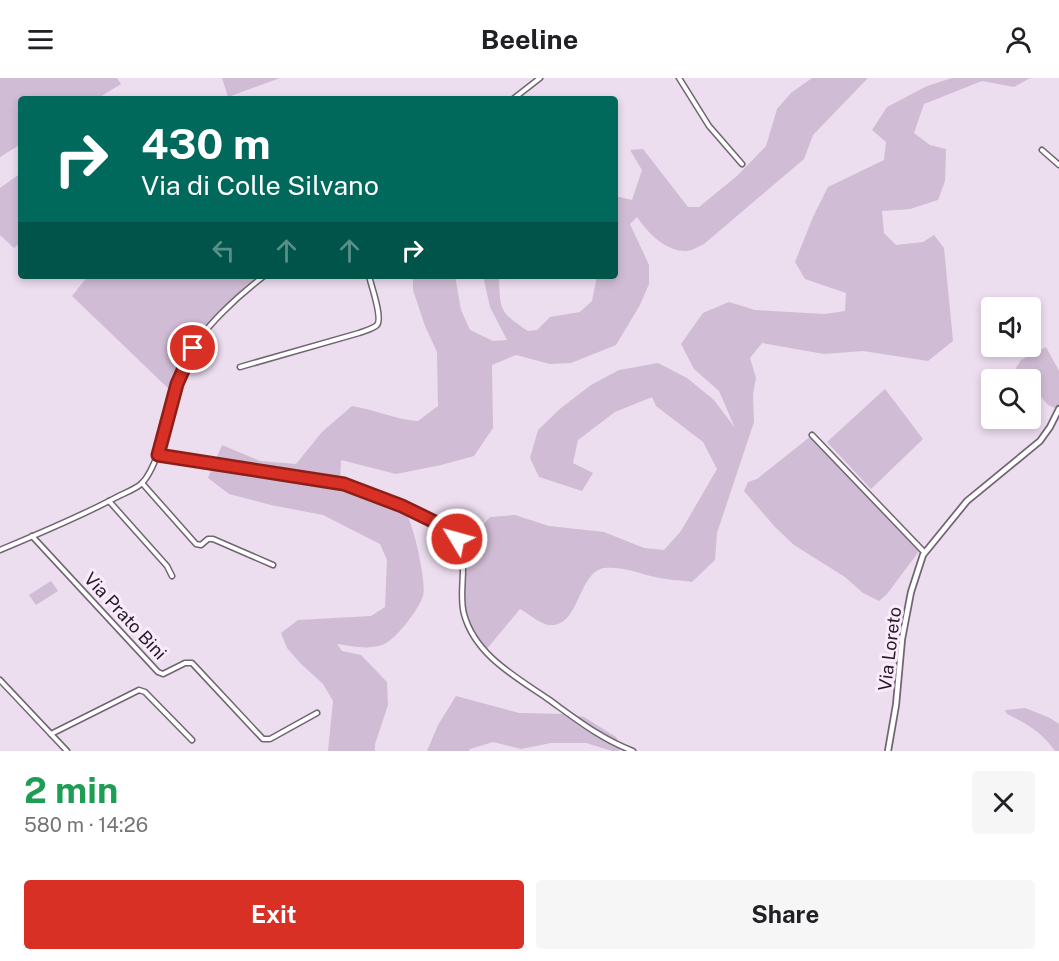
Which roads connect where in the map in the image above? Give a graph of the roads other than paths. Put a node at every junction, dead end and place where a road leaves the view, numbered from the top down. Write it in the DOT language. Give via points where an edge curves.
graph roads {
  1 [pos="540,78"];
  2 [pos="679,78"];
  3 [pos="517,96"];
  4 [pos="1042,150"];
  5 [pos="742,164"];
  6 [pos="1059,165"];
  7 [pos="260,279"];
  8 [pos="370,279"];
  9 [pos="240,367"];
  10 [pos="1059,409"];
  11 [pos="812,435"];
  12 [pos="158,455"];
  13 [pos="142,483"];
  14 [pos="110,501"];
  15 [pos="32,536"];
  16 [pos="0,550"];
  17 [pos="924,552"];
  18 [pos="273,565"];
  19 [pos="172,576"];
  20 [pos="0,681"];
  21 [pos="317,713"];
  22 [pos="51,734"];
  23 [pos="192,740"];
  24 [pos="67,751"];
  25 [pos="633,751"];
  26 [pos="888,751"];
  1 -- 3 [label="street"];
  2 -- 5 [label="street" via="709,126"];
  4 -- 6 [label="street"];
  7 -- 12 [label="street" via="193,348 177,384"];
  8 -- 9 [label="street" via="379,316 376,326"];
  10 -- 17 [label="street, Via Loreto" via="1040,441 967,501"];
  11 -- 17 [label="street"];
  12 -- 13 [label="street"];
  12 -- 25 [label="street" via="340,482 445,527 457,539 461,553 464,614 486,651 507,672 592,731"];
  13 -- 14 [label="street"];
  13 -- 18 [label="street" via="196,544 211,539"];
  14 -- 15 [label="street"];
  14 -- 19 [label="street"];
  15 -- 16 [label="street"];
  15 -- 21 [label="street, Via Prato Bini" via="158,672 163,674 192,663 263,739 270,739"];
  17 -- 26 [label="street, Via Loreto" via="907,615"];
  20 -- 22 [label="street"];
  22 -- 23 [label="street" via="139,690"];
  22 -- 24 [label="street"];
}
